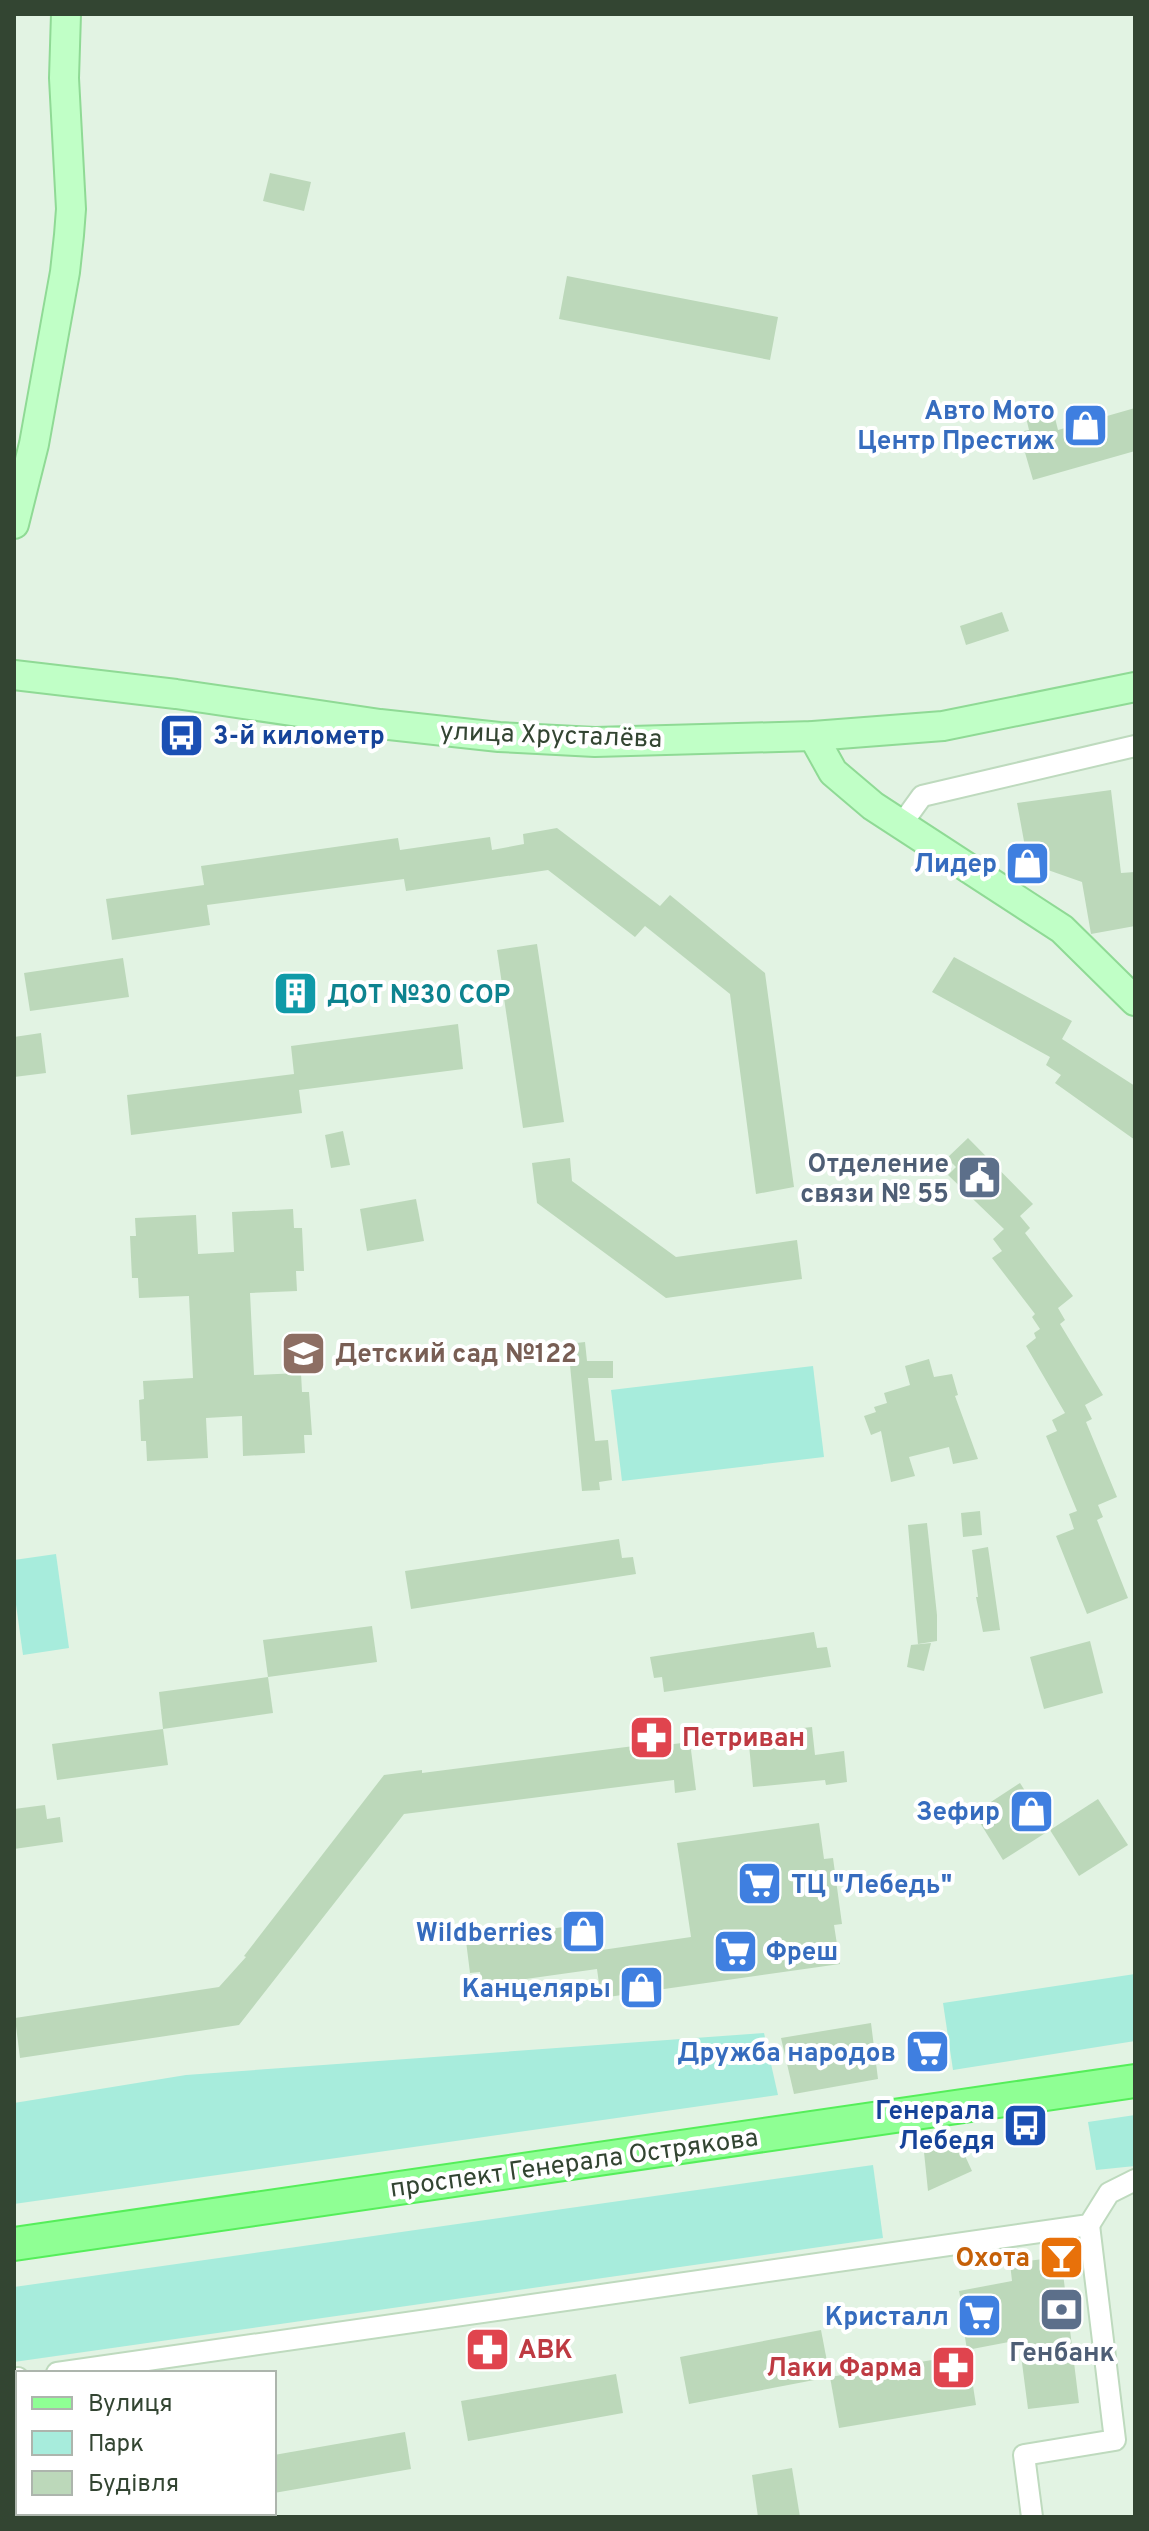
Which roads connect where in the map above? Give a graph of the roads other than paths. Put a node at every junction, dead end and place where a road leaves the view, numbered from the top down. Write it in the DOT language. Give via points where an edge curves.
graph roads {
  1 [pos="66,14"];
  2 [pos="14,524"];
  3 [pos="14,675"];
  4 [pos="1135,687"];
  5 [pos="813,736"];
  6 [pos="1135,746"];
  7 [pos="901,825"];
  8 [pos="1135,1001"];
  9 [pos="1135,2081"];
  10 [pos="1135,2180"];
  11 [pos="1089,2225"];
  12 [pos="14,2244"];
  13 [pos="71,2371"];
  14 [pos="1032,2517"];
  1 -- 2 [label="main road" via="69,235 34,444"];
  3 -- 5 [label="main road, улица Хрусталёва" via="499,737 595,742"];
  4 -- 5 [label="main road, улица Хрусталёва" via="943,726"];
  5 -- 7 [label="main road" via="833,772"];
  6 -- 7 [label="street" via="922,796"];
  7 -- 8 [label="main road" via="1062,929"];
  9 -- 12 [label="main road, проспект Генерала Острякова"];
  10 -- 11 [label="street" via="1109,2193"];
  11 -- 13 [label="street"];
  11 -- 14 [label="street" via="1115,2440 1024,2455"];
}
